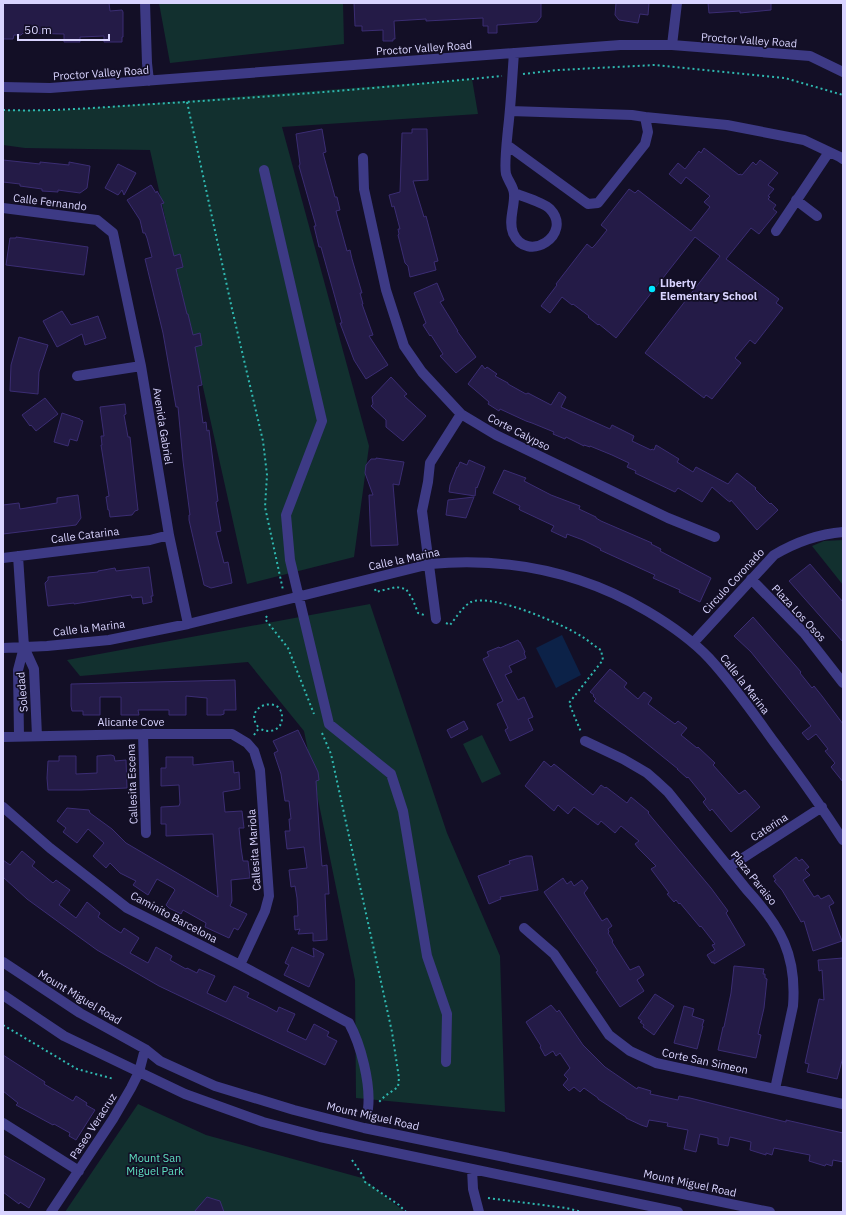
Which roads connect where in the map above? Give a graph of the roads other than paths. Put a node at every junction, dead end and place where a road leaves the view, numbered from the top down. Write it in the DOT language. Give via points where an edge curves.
graph roads {
  1 [pos="145,3"];
  2 [pos="677,3"];
  3 [pos="672,45"];
  4 [pos="514,53"];
  5 [pos="843,72"];
  6 [pos="149,82"];
  7 [pos="3,87"];
  8 [pos="510,111"];
  9 [pos="645,117"];
  10 [pos="507,146"];
  11 [pos="829,152"];
  12 [pos="363,158"];
  13 [pos="843,159"];
  14 [pos="264,170"];
  15 [pos="514,193"];
  16 [pos="796,200"];
  17 [pos="3,208"];
  18 [pos="817,216"];
  19 [pos="776,231"];
  20 [pos="113,233"];
  21 [pos="141,366"];
  22 [pos="77,376"];
  23 [pos="461,414"];
  24 [pos="843,532"];
  25 [pos="170,535"];
  26 [pos="715,537"];
  27 [pos="18,556"];
  28 [pos="3,558"];
  29 [pos="430,564"];
  30 [pos="751,579"];
  31 [pos="299,596"];
  32 [pos="436,619"];
  33 [pos="188,624"];
  34 [pos="693,643"];
  35 [pos="24,647"];
  36 [pos="3,648"];
  37 [pos="843,683"];
  38 [pos="35,698"];
  39 [pos="18,699"];
  40 [pos="143,734"];
  41 [pos="19,736"];
  42 [pos="37,736"];
  43 [pos="3,737"];
  44 [pos="585,741"];
  45 [pos="254,751"];
  46 [pos="3,807"];
  47 [pos="822,807"];
  48 [pos="146,833"];
  49 [pos="843,840"];
  50 [pos="729,867"];
  51 [pos="524,928"];
  52 [pos="3,962"];
  53 [pos="240,965"];
  54 [pos="3,995"];
  55 [pos="145,1049"];
  56 [pos="446,1062"];
  57 [pos="139,1072"];
  58 [pos="775,1088"];
  59 [pos="843,1104"];
  60 [pos="368,1109"];
  61 [pos="3,1123"];
  62 [pos="472,1169"];
  63 [pos="79,1171"];
  64 [pos="51,1212"];
  65 [pos="479,1212"];
  66 [pos="678,1212"];
  67 [pos="770,1212"];
  1 -- 6 [label="street"];
  2 -- 3 [label="street"];
  3 -- 4 [label="street, Proctor Valley Road" via="620,45"];
  3 -- 5 [label="street, Proctor Valley Road" via="810,56"];
  4 -- 6 [label="street, Proctor Valley Road"];
  4 -- 8 [label="street"];
  6 -- 7 [label="street, Proctor Valley Road" via="50,88"];
  8 -- 9 [label="street"];
  8 -- 10 [label="street"];
  9 -- 10 [label="street" via="648,132 645,144 598,203 588,204"];
  9 -- 11 [label="street" via="727,125 804,140"];
  10 -- 15 [label="street" via="506,174"];
  11 -- 13 [label="street"];
  11 -- 16 [label="street"];
  12 -- 23 [label="street, Corte Calypso" via="364,189 383,278 404,346 422,372"];
  14 -- 31 [label="street" via="322,421 286,515 290,560"];
  15 -- 15 [label="street" via="511,223 515,238 528,246 543,245 549,241 556,229 554,215 545,205"];
  16 -- 18 [label="street"];
  16 -- 19 [label="street"];
  17 -- 20 [label="street, Calle Fernando" via="97,220"];
  20 -- 21 [label="street, Avenida Gabriel"];
  21 -- 22 [label="street"];
  21 -- 25 [label="street, Avenida Gabriel"];
  23 -- 26 [label="street, Corte Calypso" via="496,435 668,518"];
  23 -- 29 [label="street" via="430,463 422,511"];
  24 -- 30 [label="street, Circulo Coronado" via="814,537 786,547 774,555"];
  25 -- 27 [label="street, Calle Catarina" via="150,540"];
  25 -- 33 [label="street, Avenida Gabriel"];
  27 -- 28 [label="street, Calle Catarina"];
  27 -- 35 [label="street, Soledad"];
  29 -- 31 [label="street, Calle la Marina"];
  29 -- 32 [label="street"];
  29 -- 34 [label="street, Calle la Marina" via="500,563 569,576 634,603"];
  30 -- 34 [label="street, Circulo Coronado"];
  30 -- 37 [label="street, Plaza Los Osos" via="804,633"];
  31 -- 33 [label="street, Calle la Marina"];
  31 -- 56 [label="street" via="329,724 392,774 403,811 428,956 447,1014"];
  33 -- 35 [label="street, Calle la Marina" via="109,640"];
  34 -- 47 [label="street, Calle la Marina" via="729,681"];
  35 -- 36 [label="street, Calle la Marina"];
  35 -- 38 [label="street, Soledad" via="34,669"];
  35 -- 39 [label="street, Soledad" via="18,670"];
  38 -- 39 [label="street"];
  38 -- 42 [label="street, Soledad"];
  39 -- 41 [label="street, Soledad"];
  40 -- 42 [label="street, Alicante Cove"];
  40 -- 45 [label="street, Alicante Cove" via="232,734 247,743"];
  40 -- 48 [label="street, Callesita Escena"];
  41 -- 42 [label="street, Alicante Cove"];
  41 -- 43 [label="street, Alicante Cove"];
  44 -- 50 [label="street, Plaza Paraiso" via="648,773 668,792"];
  45 -- 53 [label="street, Callesita Mariola" via="260,770 269,896"];
  46 -- 53 [label="street, Caminito Barcelona" via="50,848 128,908"];
  47 -- 49 [label="street, Calle la Marina"];
  47 -- 50 [label="street, Caterina"];
  50 -- 58 [label="street, Plaza Paraiso" via="778,930 792,966 793,1006"];
  51 -- 58 [label="street, Corte San Simeon" via="554,954 608,1035 630,1051 656,1063"];
  52 -- 55 [label="street, Mount Miguel Road" via="80,1013"];
  53 -- 60 [label="street, Caminito Barcelona" via="349,1022 356,1035 364,1065"];
  54 -- 57 [label="street" via="64,1036"];
  55 -- 57 [label="street, Paseo Veracruz"];
  55 -- 67 [label="street, Mount Miguel Road" via="160,1061 215,1086 294,1110 364,1128"];
  57 -- 62 [label="street" via="185,1094 263,1122 320,1137"];
  57 -- 63 [label="street, Paseo Veracruz" via="114,1118"];
  58 -- 59 [label="street, Corte San Simeon"];
  61 -- 63 [label="street"];
  62 -- 65 [label="street" via="473,1189"];
  62 -- 66 [label="street"];
  63 -- 64 [label="street, Paseo Veracruz"];
}
